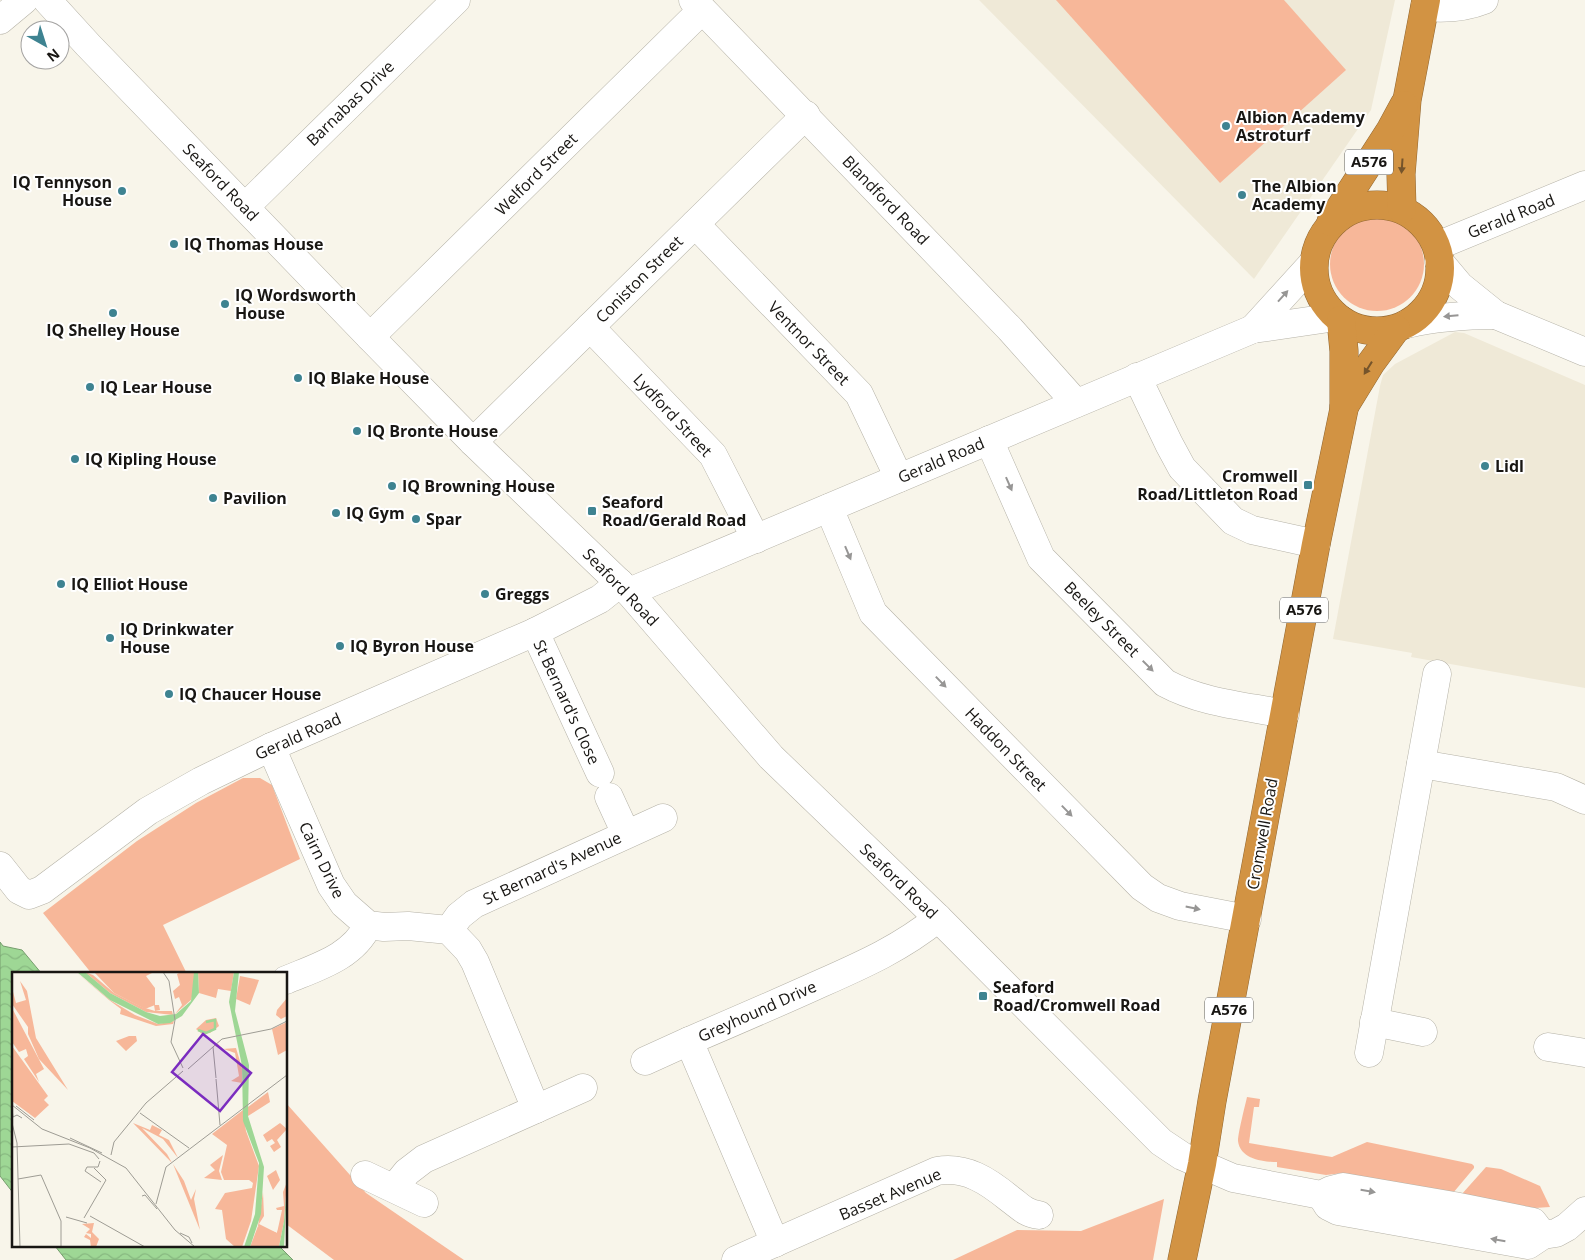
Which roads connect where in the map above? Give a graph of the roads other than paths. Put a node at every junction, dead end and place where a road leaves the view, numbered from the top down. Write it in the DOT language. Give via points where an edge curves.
graph roads {
  1 [pos="24,0"];
  2 [pos="47,0"];
  3 [pos="456,0"];
  4 [pos="1484,0"];
  5 [pos="1426,3"];
  6 [pos="698,5"];
  7 [pos="0,20"];
  8 [pos="1407,100"];
  9 [pos="806,115"];
  10 [pos="1585,185"];
  11 [pos="245,207"];
  12 [pos="1402,209"];
  13 [pos="1330,223"];
  14 [pos="695,224"];
  15 [pos="1438,254"];
  16 [pos="1313,263"];
  17 [pos="1496,315"];
  18 [pos="1338,318"];
  19 [pos="1402,326"];
  20 [pos="590,327"];
  21 [pos="1253,329"];
  22 [pos="370,338"];
  23 [pos="1585,352"];
  24 [pos="1137,377"];
  25 [pos="1076,403"];
  26 [pos="1344,409"];
  27 [pos="989,440"];
  28 [pos="473,442"];
  29 [pos="899,478"];
  30 [pos="829,508"];
  31 [pos="756,539"];
  32 [pos="1316,544"];
  33 [pos="624,587"];
  34 [pos="535,632"];
  35 [pos="1437,674"];
  36 [pos="1285,714"];
  37 [pos="271,748"];
  38 [pos="1421,764"];
  39 [pos="1585,800"];
  40 [pos="664,818"];
  41 [pos="626,834"];
  42 [pos="0,866"];
  43 [pos="938,918"];
  44 [pos="1247,919"];
  45 [pos="368,925"];
  46 [pos="449,930"];
  47 [pos="288,979"];
  48 [pos="1374,1022"];
  49 [pos="1423,1032"];
  50 [pos="688,1041"];
  51 [pos="1548,1047"];
  52 [pos="1369,1053"];
  53 [pos="1585,1053"];
  54 [pos="644,1061"];
  55 [pos="583,1088"];
  56 [pos="536,1109"];
  57 [pos="1202,1164"];
  58 [pos="365,1175"];
  59 [pos="394,1188"];
  60 [pos="424,1203"];
  61 [pos="1585,1211"];
  62 [pos="1039,1215"];
  63 [pos="775,1243"];
  64 [pos="736,1260"];
  65 [pos="1182,1260"];
  1 -- 7 [label="street"];
  2 -- 11 [label="street, Seaford Road"];
  3 -- 11 [label="street, Barnabas Drive"];
  4 -- 5 [label="street" via="1442,9"];
  5 -- 8 [label="highway, A576"];
  6 -- 9 [label="street, Blandford Road"];
  6 -- 22 [label="street, Welford Street"];
  8 -- 12 [label="highway, A576, one-way" via="1401,174"];
  8 -- 13 [label="highway, A576"];
  9 -- 14 [label="street, Coniston Street"];
  9 -- 25 [label="street, Blandford Road"];
  10 -- 15 [label="street, Gerald Road"];
  11 -- 22 [label="street, Seaford Road"];
  12 -- 13 [label="highway, A576" via="1380,204 1348,210"];
  12 -- 15 [label="highway, A576" via="1426,227"];
  13 -- 16 [label="highway, A576" via="1318,242"];
  14 -- 20 [label="street, Coniston Street"];
  14 -- 29 [label="street, Ventnor Street" via="859,394"];
  15 -- 17 [label="street" via="1460,286"];
  15 -- 19 [label="highway, A576" via="1440,269 1436,290 1424,310"];
  16 -- 18 [label="highway, A576" via="1315,285 1322,300"];
  21 -- 16 [label="street, Gerald Road, one-way"];
  17 -- 19 [label="street, one-way" via="1435,317"];
  17 -- 23 [label="street"];
  18 -- 19 [label="highway" via="1355,328 1386,330"];
  18 -- 21 [label="street, Gerald Road"];
  18 -- 26 [label="highway, Cromwell Road / A576" via="1344,351"];
  19 -- 26 [label="highway, Cromwell Road / A576, one-way" via="1371,364"];
  20 -- 28 [label="street, Coniston Street"];
  20 -- 31 [label="street, Lydford Street" via="713,455"];
  21 -- 24 [label="street, Gerald Road"];
  22 -- 28 [label="street, Seaford Road"];
  24 -- 25 [label="street, Gerald Road"];
  24 -- 32 [label="street" via="1182,468 1233,521 1252,530"];
  25 -- 27 [label="street, Gerald Road"];
  26 -- 32 [label="highway, Cromwell Road / A576"];
  27 -- 29 [label="street, Gerald Road"];
  27 -- 36 [label="street, Beeley Street, one-way" via="1041,558 1165,683 1198,697"];
  28 -- 33 [label="street, Seaford Road"];
  29 -- 30 [label="street, Gerald Road"];
  30 -- 31 [label="street, Gerald Road"];
  30 -- 44 [label="street, Haddon Street, one-way" via="873,613 1142,887 1158,898 1180,906"];
  31 -- 33 [label="street, Gerald Road"];
  32 -- 36 [label="highway, Cromwell Road / A576"];
  33 -- 34 [label="street, Gerald Road"];
  33 -- 43 [label="street, Seaford Road" via="771,757"];
  34 -- 37 [label="street, Gerald Road"];
  34 -- 41 [label="street, St Bernard's Close"];
  35 -- 38 [label="street"];
  36 -- 44 [label="highway, Cromwell Road / A576"];
  37 -- 42 [label="street, Gerald Road" via="201,781 148,812 58,880 29,895 19,890"];
  37 -- 45 [label="street, Cairn Drive" via="331,885 344,904"];
  38 -- 39 [label="street" via="1556,787"];
  38 -- 48 [label="street"];
  40 -- 41 [label="street, St Bernard's Avenue"];
  41 -- 46 [label="street, St Bernard's Avenue" via="474,904"];
  43 -- 50 [label="street, Greyhound Drive" via="897,948"];
  43 -- 57 [label="street, Seaford Road" via="1160,1142"];
  44 -- 57 [label="highway, Cromwell Road / A576"];
  45 -- 46 [label="street"];
  45 -- 47 [label="street" via="352,948"];
  46 -- 56 [label="street" via="475,962"];
  48 -- 49 [label="street"];
  48 -- 52 [label="street"];
  50 -- 54 [label="street"];
  50 -- 63 [label="street, Greyhound Drive"];
  51 -- 53 [label="street"];
  55 -- 56 [label="street"];
  56 -- 59 [label="street" via="424,1159 406,1172"];
  57 -- 61 [label="street, Seaford Road" via="1233,1178 1321,1195 1328,1206 1338,1211 1528,1245 1543,1235 1567,1227"];
  57 -- 65 [label="highway, Cromwell Road / A576"];
  58 -- 59 [label="street"];
  59 -- 60 [label="street"];
  62 -- 63 [label="street, Basset Avenue" via="1028,1214 990,1183 951,1169 937,1171"];
  63 -- 64 [label="street, Basset Avenue"];
}
